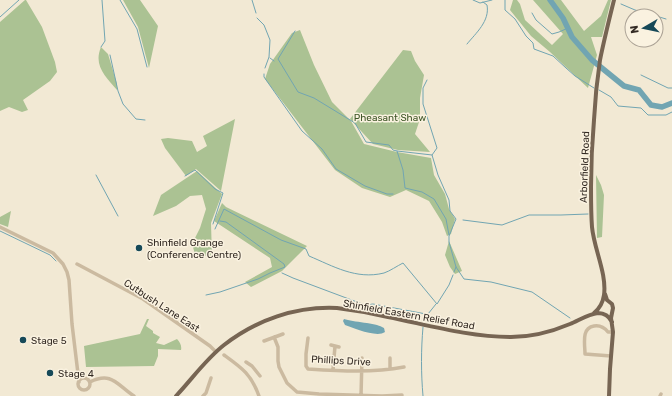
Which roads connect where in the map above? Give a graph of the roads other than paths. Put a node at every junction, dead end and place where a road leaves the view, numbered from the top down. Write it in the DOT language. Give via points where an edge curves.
graph roads {
  1 [pos="614,0"];
  2 [pos="0,227"];
  3 [pos="77,264"];
  4 [pos="604,290"];
  5 [pos="609,302"];
  6 [pos="601,305"];
  7 [pos="612,312"];
  8 [pos="594,314"];
  9 [pos="604,314"];
  10 [pos="612,322"];
  11 [pos="613,332"];
  12 [pos="283,334"];
  13 [pos="274,337"];
  14 [pos="308,338"];
  15 [pos="264,341"];
  16 [pos="335,346"];
  17 [pos="216,352"];
  18 [pos="230,352"];
  19 [pos="611,356"];
  20 [pos="362,358"];
  21 [pos="390,358"];
  22 [pos="246,362"];
  23 [pos="404,367"];
  24 [pos="390,369"];
  25 [pos="255,370"];
  26 [pos="333,370"];
  27 [pos="362,370"];
  28 [pos="78,373"];
  29 [pos="249,375"];
  30 [pos="260,376"];
  31 [pos="84,378"];
  32 [pos="211,378"];
  33 [pos="79,382"];
  34 [pos="90,382"];
  35 [pos="297,392"];
  36 [pos="206,395"];
  37 [pos="402,395"];
  38 [pos="134,396"];
  39 [pos="176,396"];
  40 [pos="259,396"];
  41 [pos="294,396"];
  42 [pos="361,396"];
  43 [pos="609,396"];
  1 -- 4 [label="main road, Arborfield Road" via="600,61 591,159 591,217"];
  2 -- 28 [label="street" via="53,253 67,272"];
  3 -- 17 [label="street, Cutbush Lane East" via="143,299"];
  4 -- 5 [label="main road, Arborfield Road"];
  4 -- 6 [label="main road, Arborfield Road"];
  5 -- 6 [label="main road"];
  5 -- 7 [label="main road" via="613,306"];
  6 -- 8 [label="main road, Shinfield Eastern Relief Road"];
  6 -- 9 [label="main road"];
  7 -- 9 [label="main road"];
  7 -- 10 [label="main road"];
  8 -- 9 [label="main road, Shinfield Eastern Relief Road"];
  8 -- 17 [label="main road, Shinfield Eastern Relief Road" via="537,335 498,337 362,311 317,309 265,320 246,329"];
  9 -- 10 [label="main road"];
  10 -- 11 [label="main road"];
  11 -- 19 [label="main road"];
  11 -- 19 [label="street" via="597,326 586,329 585,334 585,354"];
  12 -- 13 [label="street"];
  13 -- 15 [label="street"];
  13 -- 35 [label="street" via="279,351 279,367 287,382"];
  14 -- 26 [label="street, Phillips Drive" via="307,368"];
  16 -- 26 [label="street"];
  17 -- 39 [label="main road, Shinfield Eastern Relief Road"];
  18 -- 29 [label="street" via="225,355"];
  19 -- 43 [label="main road"];
  20 -- 27 [label="street"];
  21 -- 24 [label="street"];
  22 -- 25 [label="street"];
  23 -- 24 [label="street, Phillips Drive"];
  24 -- 27 [label="street, Phillips Drive"];
  25 -- 29 [label="street"];
  25 -- 30 [label="street"];
  26 -- 27 [label="street, Phillips Drive"];
  27 -- 42 [label="street"];
  28 -- 31 [label="street"];
  28 -- 33 [label="street"];
  29 -- 40 [label="street"];
  31 -- 33 [label="street"];
  31 -- 34 [label="street"];
  32 -- 36 [label="street"];
  33 -- 34 [label="street" via="79,387 86,390"];
  34 -- 38 [label="street" via="107,378 116,381"];
  35 -- 41 [label="street"];
  35 -- 42 [label="street"];
  37 -- 42 [label="street"];
}
